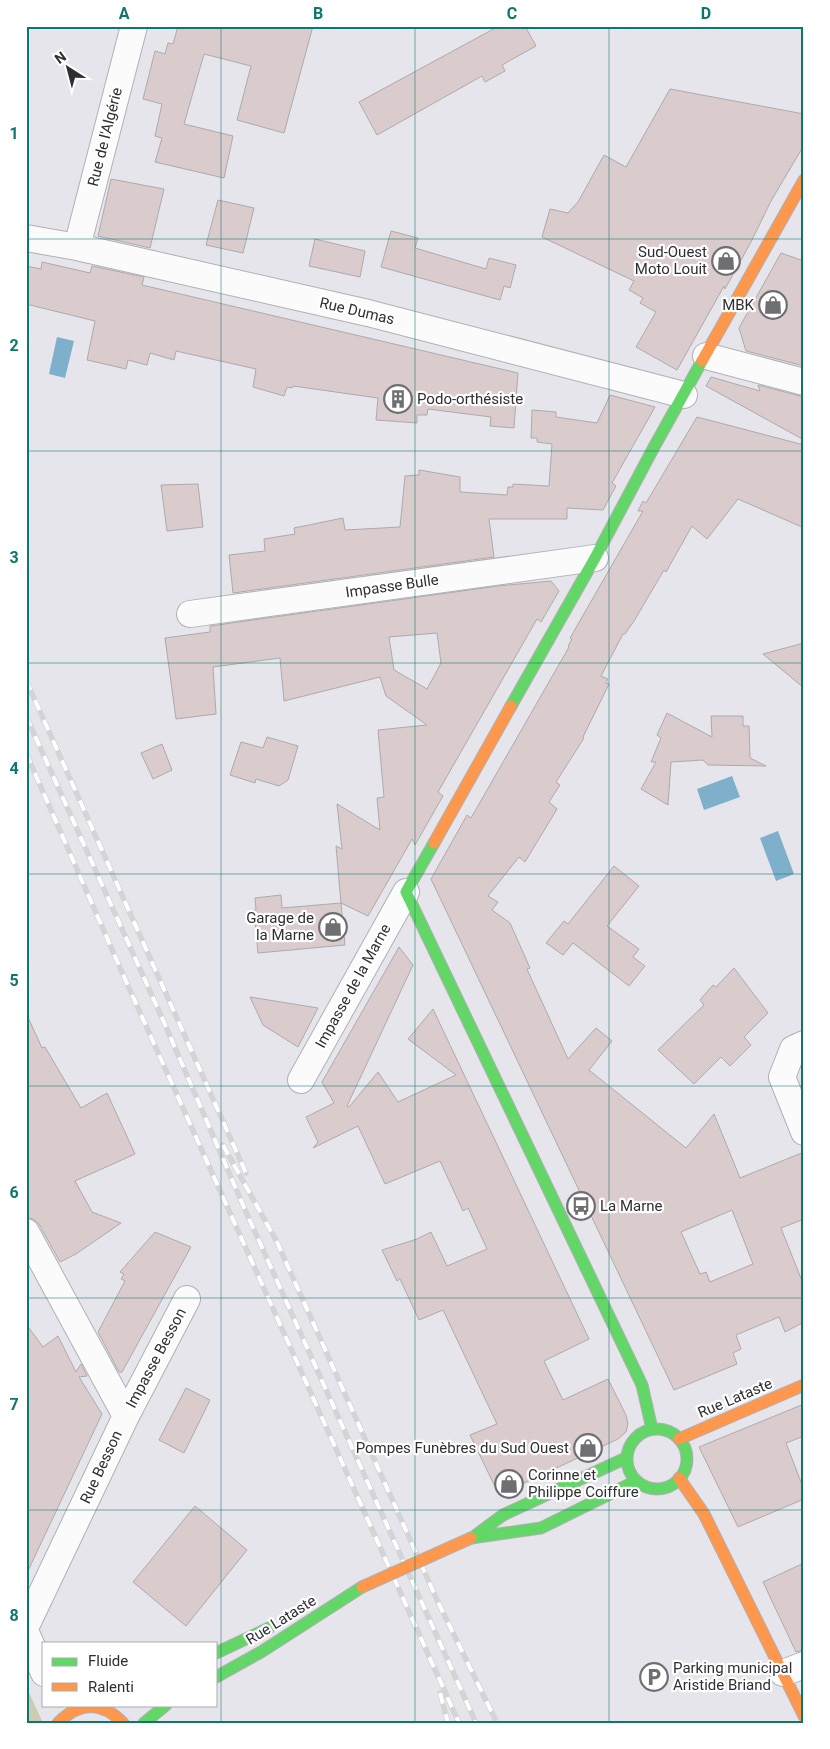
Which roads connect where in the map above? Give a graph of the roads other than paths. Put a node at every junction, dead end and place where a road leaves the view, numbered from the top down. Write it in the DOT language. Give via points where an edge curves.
graph roads {
  1 [pos="134,26"];
  2 [pos="804,180"];
  3 [pos="27,238"];
  4 [pos="77,247"];
  5 [pos="706,356"];
  6 [pos="804,382"];
  7 [pos="684,395"];
  8 [pos="594,558"];
  9 [pos="190,614"];
  10 [pos="406,892"];
  11 [pos="804,1044"];
  12 [pos="301,1080"];
  13 [pos="804,1132"];
  14 [pos="26,1232"];
  15 [pos="187,1299"];
  16 [pos="804,1385"];
  17 [pos="126,1416"];
  18 [pos="652,1429"];
  19 [pos="678,1439"];
  20 [pos="626,1458"];
  21 [pos="680,1478"];
  22 [pos="636,1481"];
  23 [pos="471,1538"];
  24 [pos="362,1587"];
  25 [pos="299,1615"];
  26 [pos="282,1622"];
  27 [pos="26,1626"];
  28 [pos="26,1634"];
  29 [pos="218,1652"];
  30 [pos="42,1669"];
  31 [pos="793,1669"];
  32 [pos="218,1676"];
  33 [pos="83,1706"];
  34 [pos="98,1706"];
  35 [pos="165,1706"];
  36 [pos="112,1708"];
  37 [pos="60,1714"];
  38 [pos="804,1716"];
  39 [pos="123,1723"];
  40 [pos="144,1723"];
  1 -- 4 [label="street, Rue de l'Algérie"];
  2 -- 5 [label="main road"];
  3 -- 4 [label="street, Rue Dumas"];
  4 -- 7 [label="street, Rue Dumas" via="368,313"];
  5 -- 6 [label="street"];
  5 -- 7 [label="main road"];
  7 -- 8 [label="main road"];
  8 -- 9 [label="street, Impasse Bulle"];
  8 -- 10 [label="main road"];
  10 -- 12 [label="street, Impasse de la Marne"];
  10 -- 18 [label="main road" via="642,1385"];
  11 -- 13 [label="street" via="793,1049 782,1077"];
  14 -- 17 [label="street, Rue Besson"];
  15 -- 17 [label="street, Impasse Besson"];
  16 -- 19 [label="main road, Rue Lataste"];
  17 -- 27 [label="street, Rue Besson"];
  18 -- 19 [label="main road" via="666,1430"];
  18 -- 20 [label="main road" via="634,1439"];
  19 -- 21 [label="main road" via="686,1454"];
  20 -- 22 [label="main road"];
  20 -- 23 [label="main road, Rue Lataste" via="503,1515"];
  21 -- 22 [label="main road" via="663,1488 644,1486"];
  21 -- 31 [label="main road"];
  22 -- 23 [label="main road, Rue Lataste" via="541,1528"];
  23 -- 24 [label="main road, Rue Lataste, bridge"];
  24 -- 25 [label="main road, Rue Lataste"];
  24 -- 32 [label="main road, Rue Lataste"];
  26 -- 29 [label="main road, Rue Lataste"];
  28 -- 30 [label="street"];
  31 -- 38 [label="main road"];
  33 -- 37 [label="main road"];
  34 -- 36 [label="main road"];
  35 -- 40 [label="main road"];
  36 -- 39 [label="main road"];
}
